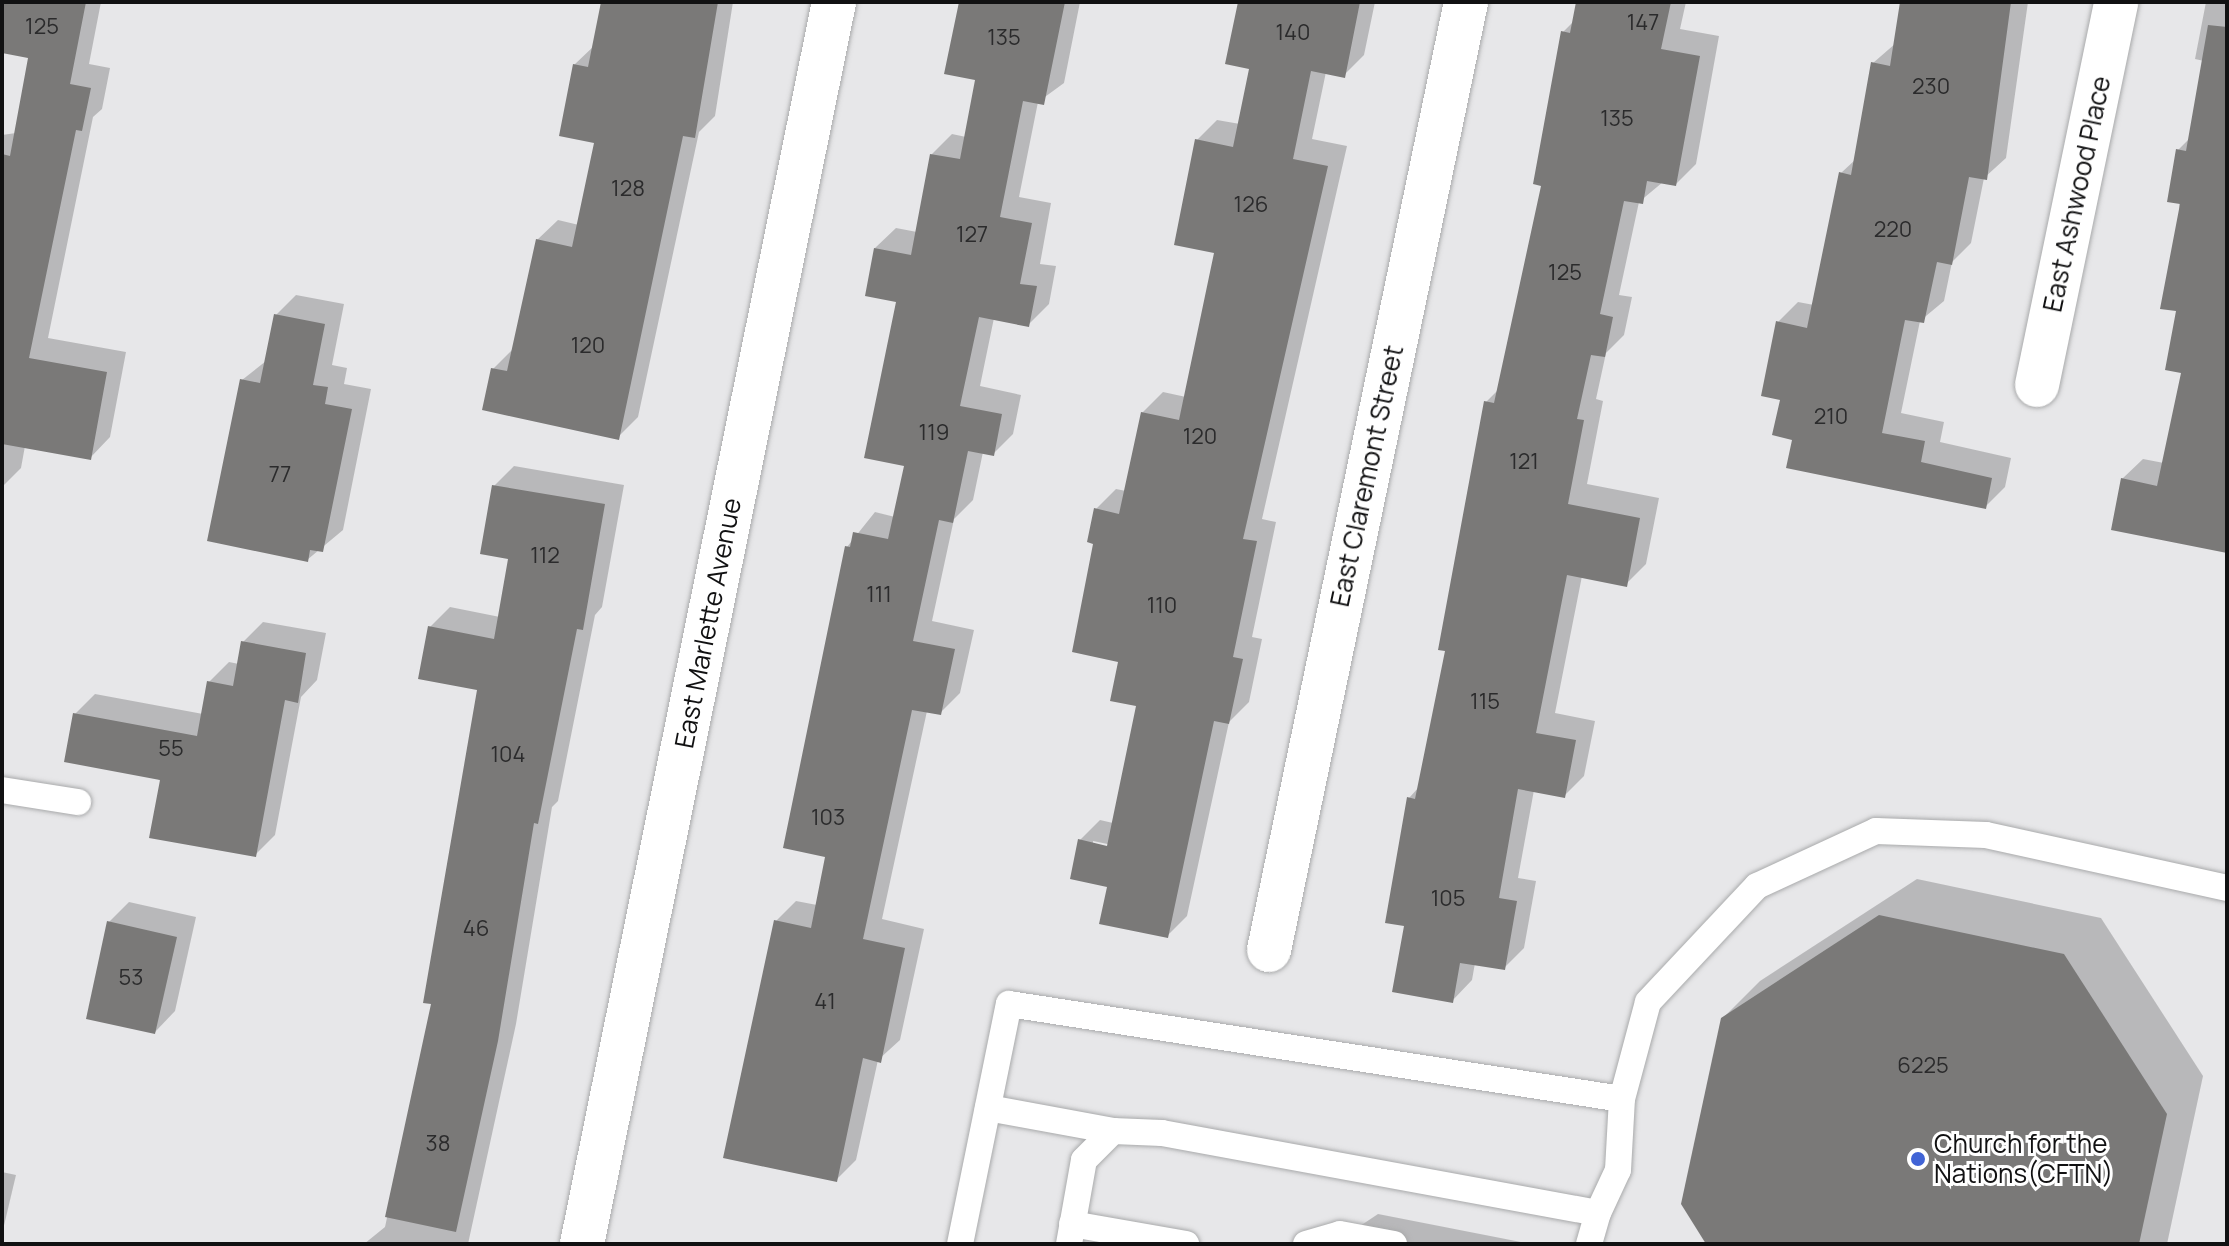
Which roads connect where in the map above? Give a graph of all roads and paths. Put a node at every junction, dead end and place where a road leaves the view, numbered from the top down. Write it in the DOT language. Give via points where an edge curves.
graph roads {
  1 [pos="834,2"];
  2 [pos="1466,2"];
  3 [pos="2116,2"];
  4 [pos="2037,385"];
  5 [pos="2,790"];
  6 [pos="78,802"];
  7 [pos="2227,888"];
  8 [pos="1269,950"];
  9 [pos="1622,1099"];
  10 [pos="988,1108"];
  11 [pos="1113,1131"];
  12 [pos="1598,1213"];
  13 [pos="1070,1234"];
  14 [pos="582,1244"];
  15 [pos="960,1244"];
  16 [pos="1186,1244"];
  17 [pos="1306,1244"];
  18 [pos="1394,1244"];
  19 [pos="1589,1244"];
  1 -- 14 [label="street, East Marlette Avenue"];
  2 -- 8 [label="street, East Claremont Street"];
  3 -- 4 [label="street, East Ashwood Place"];
  5 -- 6 [label="lane"];
  7 -- 9 [label="lane" via="1986,835 1876,831 1757,886 1648,1002"];
  9 -- 10 [label="lane" via="1009,1004"];
  9 -- 12 [label="lane" via="1618,1170"];
  10 -- 11 [label="lane"];
  10 -- 15 [label="lane"];
  11 -- 12 [label="lane" via="1162,1133"];
  11 -- 13 [label="lane" via="1084,1160"];
  12 -- 19 [label="lane"];
  13 -- 16 [label="lane"];
  17 -- 18 [label="lane" via="1340,1234"];
}
